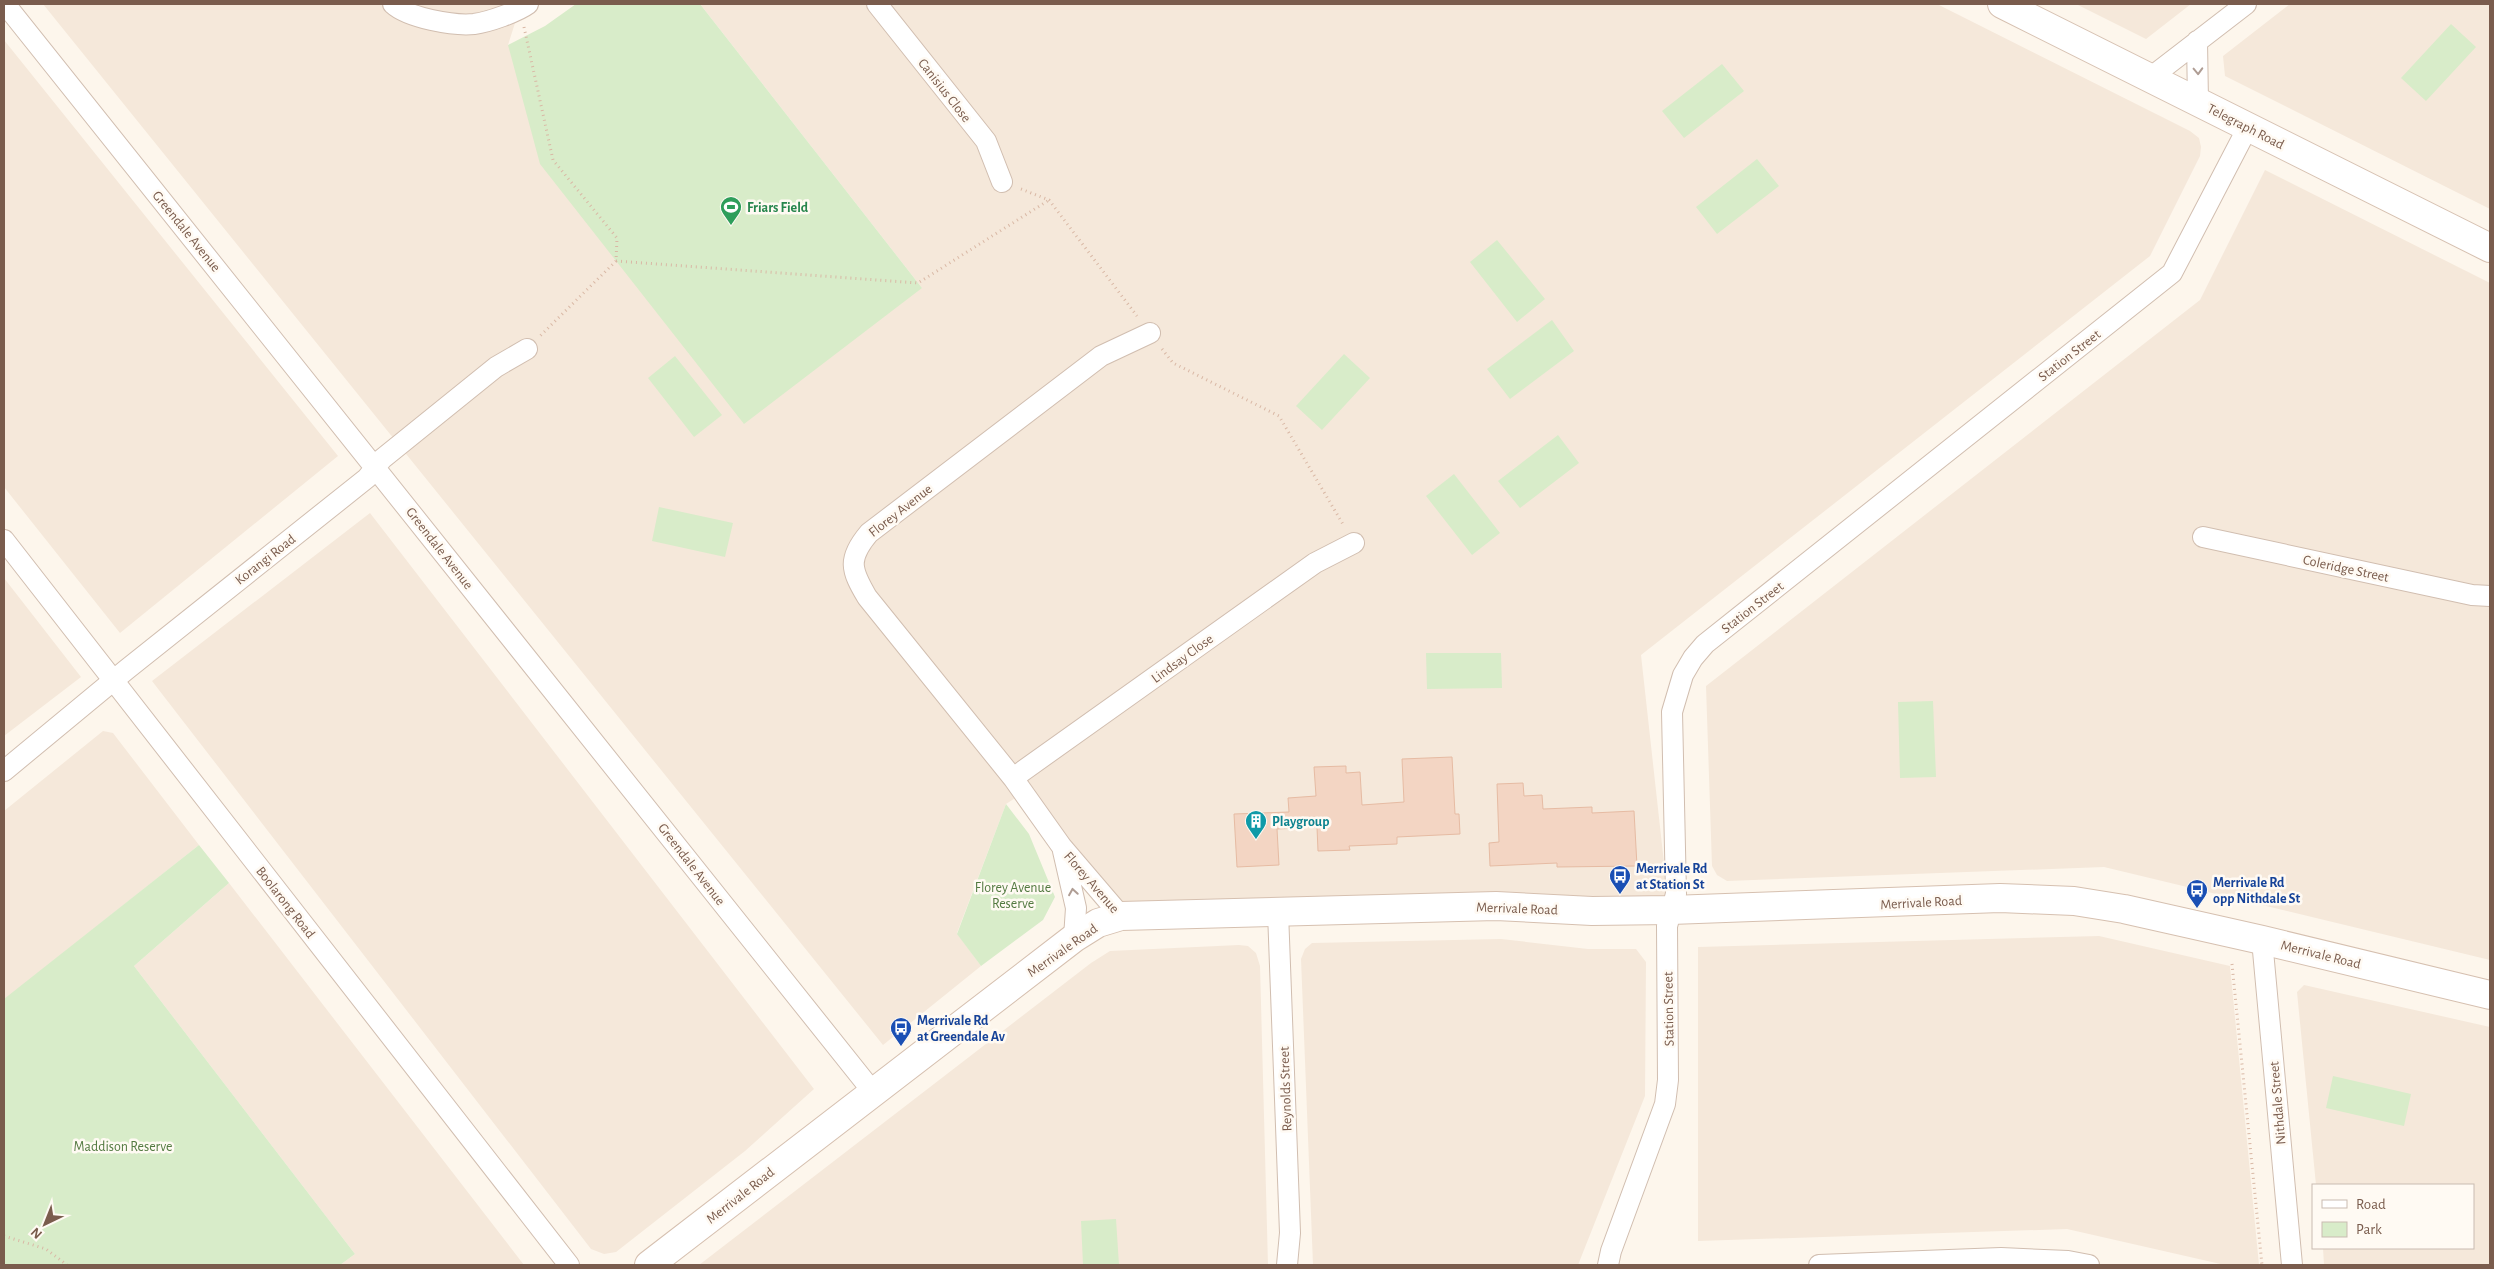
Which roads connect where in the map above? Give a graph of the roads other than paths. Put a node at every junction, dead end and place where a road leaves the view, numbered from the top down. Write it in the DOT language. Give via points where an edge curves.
graph roads {
  1 [pos="5,4"];
  2 [pos="393,4"];
  3 [pos="877,4"];
  4 [pos="2002,4"];
  5 [pos="2246,4"];
  6 [pos="524,6"];
  7 [pos="2197,41"];
  8 [pos="2150,78"];
  9 [pos="2198,102"];
  10 [pos="2248,127"];
  11 [pos="1002,182"];
  12 [pos="2490,248"];
  13 [pos="1150,333"];
  14 [pos="527,349"];
  15 [pos="376,467"];
  16 [pos="2203,537"];
  17 [pos="4,540"];
  18 [pos="1354,542"];
  19 [pos="2490,596"];
  20 [pos="113,680"];
  21 [pos="4,771"];
  22 [pos="1013,778"];
  23 [pos="1062,847"];
  24 [pos="1670,910"];
  25 [pos="1278,912"];
  26 [pos="1122,916"];
  27 [pos="1074,938"];
  28 [pos="2262,940"];
  29 [pos="2490,995"];
  30 [pos="873,1092"];
  31 [pos="569,1265"];
  32 [pos="649,1265"];
  33 [pos="1287,1265"];
  34 [pos="1608,1265"];
  35 [pos="1819,1265"];
  36 [pos="2089,1265"];
  37 [pos="2292,1265"];
  1 -- 15 [label="street, Greendale Avenue"];
  2 -- 6 [label="street" via="433,20 474,24"];
  3 -- 11 [label="street, Canisius Close" via="986,141"];
  4 -- 8 [label="street, Telegraph Road"];
  5 -- 7 [label="street"];
  7 -- 8 [label="street"];
  7 -- 9 [label="street, one-way"];
  8 -- 9 [label="street, Telegraph Road"];
  9 -- 10 [label="street, Telegraph Road"];
  10 -- 12 [label="street, Telegraph Road"];
  10 -- 24 [label="street, Station Street" via="2172,273 1713,637 1693,658 1683,675 1672,712 1676,894"];
  13 -- 22 [label="street, Florey Avenue" via="1101,356 869,533 854,557 854,575 867,597"];
  14 -- 15 [label="street, Korangi Road" via="496,367"];
  15 -- 20 [label="street, Korangi Road" via="367,478"];
  15 -- 30 [label="street, Greendale Avenue"];
  16 -- 19 [label="street, Coleridge Street" via="2472,595"];
  17 -- 20 [label="street, Boolarong Road"];
  18 -- 22 [label="street, Lindsay Close" via="1315,563"];
  20 -- 21 [label="street, Korangi Road"];
  20 -- 31 [label="street, Boolarong Road"];
  22 -- 23 [label="street, Florey Avenue"];
  23 -- 26 [label="street, Florey Avenue"];
  27 -- 23 [label="street, Florey Avenue, one-way" via="1076,908"];
  24 -- 25 [label="street, Merrivale Road" via="1592,911 1496,906"];
  24 -- 28 [label="street, Merrivale Road" via="2000,898 2074,901"];
  24 -- 34 [label="street, Station Street" via="1666,926 1669,1055 1665,1104"];
  25 -- 26 [label="street, Merrivale Road"];
  25 -- 33 [label="street, Reynolds Street" via="1290,1233"];
  26 -- 27 [label="street, Merrivale Road" via="1098,923"];
  27 -- 30 [label="street, Merrivale Road"];
  28 -- 29 [label="street, Merrivale Road"];
  28 -- 37 [label="street, Nithdale Street"];
  30 -- 32 [label="street, Merrivale Road"];
  35 -- 36 [label="street" via="2001,1258"];
}
